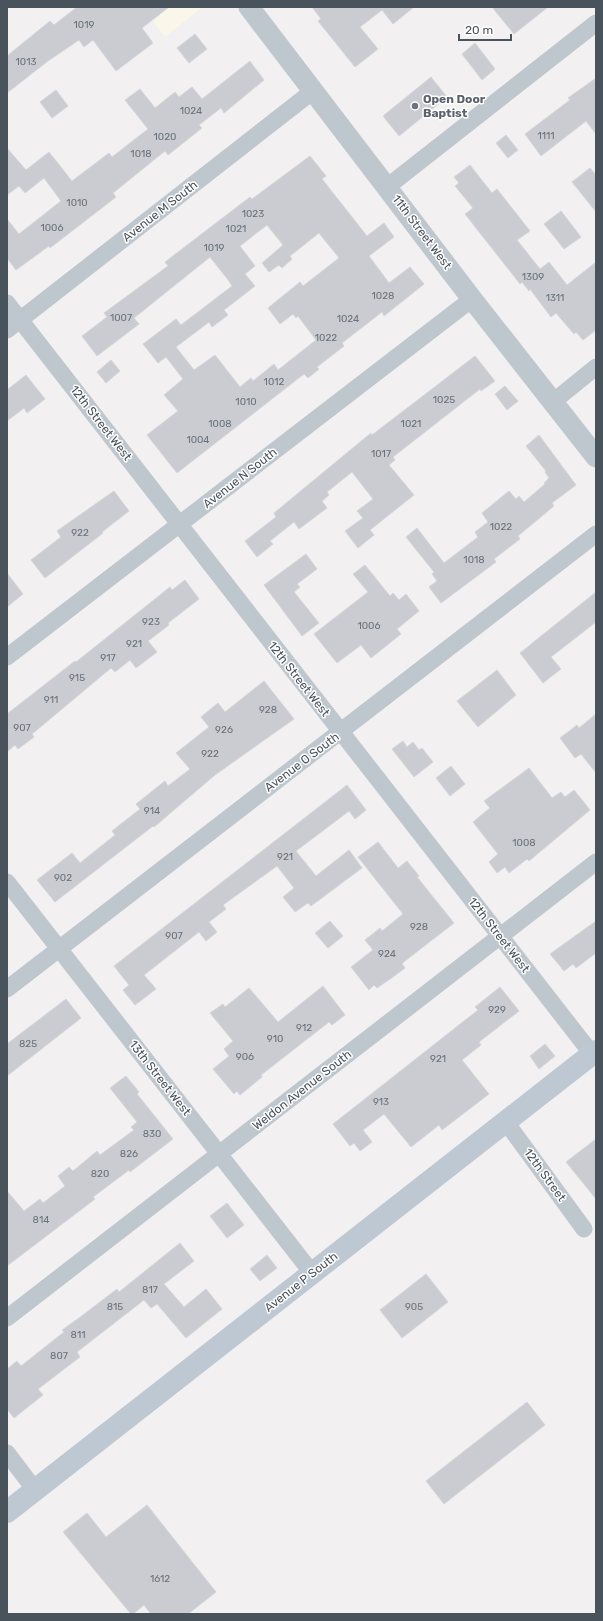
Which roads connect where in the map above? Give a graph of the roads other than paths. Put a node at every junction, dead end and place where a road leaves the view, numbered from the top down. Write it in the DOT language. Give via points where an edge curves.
graph roads {
  1 [pos="249,7"];
  2 [pos="596,23"];
  3 [pos="313,91"];
  4 [pos="387,187"];
  5 [pos="472,299"];
  6 [pos="7,303"];
  7 [pos="14,325"];
  8 [pos="596,368"];
  9 [pos="554,401"];
  10 [pos="596,457"];
  11 [pos="179,525"];
  12 [pos="596,534"];
  13 [pos="7,657"];
  14 [pos="341,732"];
  15 [pos="596,862"];
  16 [pos="7,882"];
  17 [pos="500,936"];
  18 [pos="59,948"];
  19 [pos="7,989"];
  20 [pos="594,1053"];
  21 [pos="506,1122"];
  22 [pos="219,1154"];
  23 [pos="584,1229"];
  24 [pos="312,1273"];
  25 [pos="7,1318"];
  26 [pos="7,1453"];
  27 [pos="35,1490"];
  28 [pos="7,1512"];
  1 -- 3 [label="street, 11th Street West"];
  2 -- 4 [label="street"];
  3 -- 4 [label="street, 11th Street West"];
  3 -- 7 [label="street, Avenue M South"];
  4 -- 5 [label="street, 11th Street West"];
  5 -- 9 [label="street, 11th Street West"];
  5 -- 11 [label="street, Avenue N South"];
  6 -- 7 [label="street, 12th Street West"];
  7 -- 11 [label="street, 12th Street West"];
  8 -- 9 [label="street"];
  9 -- 10 [label="street, 11th Street West"];
  11 -- 13 [label="street, Avenue N South"];
  11 -- 14 [label="street, 12th Street West"];
  12 -- 14 [label="street, Avenue O South"];
  14 -- 17 [label="street, 12th Street West"];
  14 -- 18 [label="street, Avenue O South"];
  15 -- 17 [label="street, Weldon Avenue South"];
  16 -- 18 [label="street, 13th Street West"];
  17 -- 20 [label="street, 12th Street West"];
  17 -- 22 [label="street, Weldon Avenue South"];
  18 -- 19 [label="street, Avenue O South"];
  18 -- 22 [label="street, 13th Street West"];
  20 -- 21 [label="main road, Avenue P South"];
  21 -- 23 [label="street, 12th Street"];
  21 -- 24 [label="main road, Avenue P South"];
  22 -- 24 [label="street, 13th Street West"];
  22 -- 25 [label="street, Weldon Avenue South"];
  24 -- 27 [label="main road, Avenue P South"];
  26 -- 27 [label="street"];
  27 -- 28 [label="main road, Avenue P South"];
}
